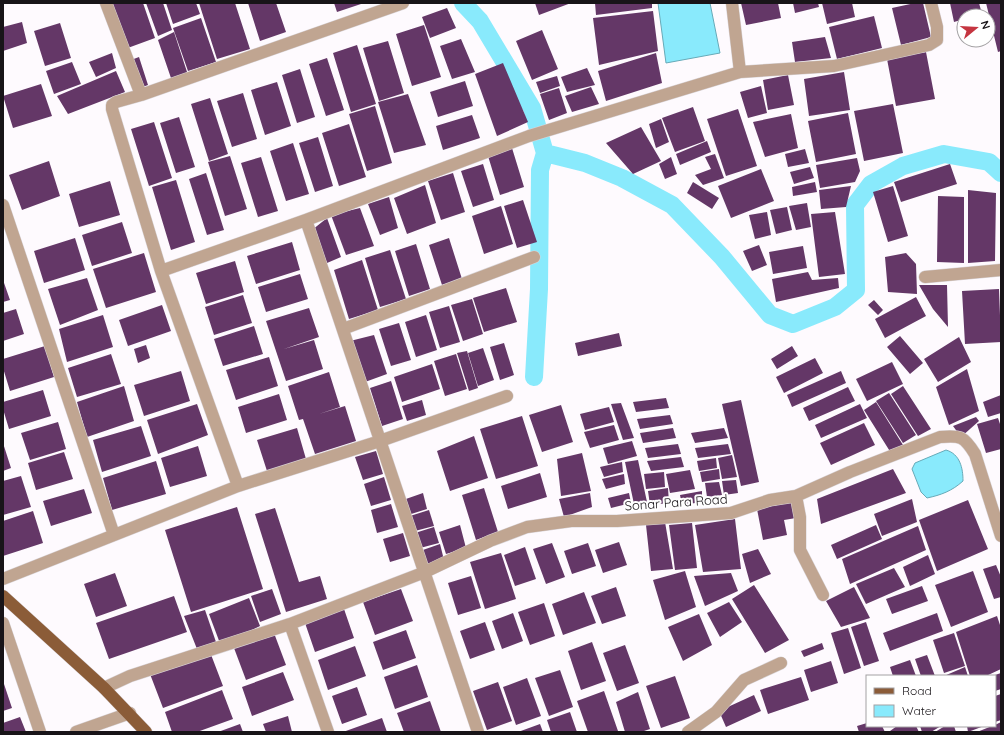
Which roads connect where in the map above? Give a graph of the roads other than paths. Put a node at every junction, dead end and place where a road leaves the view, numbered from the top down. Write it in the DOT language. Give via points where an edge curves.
graph roads {
  1 [pos="106,3"];
  2 [pos="403,3"];
  3 [pos="732,3"];
  4 [pos="931,3"];
  5 [pos="740,72"];
  6 [pos="141,95"];
  7 [pos="3,205"];
  8 [pos="306,220"];
  9 [pos="534,256"];
  10 [pos="1001,270"];
  11 [pos="162,271"];
  12 [pos="925,277"];
  13 [pos="343,329"];
  14 [pos="507,396"];
  15 [pos="380,441"];
  16 [pos="238,486"];
  17 [pos="796,496"];
  18 [pos="114,535"];
  19 [pos="1001,536"];
  20 [pos="425,572"];
  21 [pos="3,579"];
  22 [pos="823,595"];
  23 [pos="3,596"];
  24 [pos="3,623"];
  25 [pos="290,624"];
  26 [pos="781,663"];
  27 [pos="104,688"];
  28 [pos="130,713"];
  29 [pos="40,732"];
  30 [pos="76,732"];
  31 [pos="146,732"];
  32 [pos="328,732"];
  33 [pos="478,732"];
  34 [pos="688,732"];
  1 -- 6 [label="street"];
  2 -- 6 [label="street"];
  3 -- 5 [label="street"];
  4 -- 5 [label="street" via="937,27 937,40 929,45 834,66"];
  5 -- 8 [label="street" via="529,136"];
  6 -- 11 [label="street" via="116,102 112,109"];
  7 -- 18 [label="street"];
  8 -- 11 [label="street"];
  8 -- 13 [label="street"];
  9 -- 13 [label="street"];
  10 -- 12 [label="street"];
  11 -- 16 [label="street"];
  13 -- 15 [label="street"];
  14 -- 15 [label="street"];
  15 -- 16 [label="street"];
  15 -- 20 [label="street"];
  16 -- 18 [label="street"];
  17 -- 19 [label="street, Sonar Para Road" via="850,472 940,438 956,435 968,442 975,454"];
  17 -- 20 [label="street, Sonar Para Road" via="770,500 731,513 617,521 571,521 527,526"];
  17 -- 22 [label="street" via="800,517 800,550"];
  18 -- 21 [label="street"];
  20 -- 25 [label="street, Sonar Para Road"];
  20 -- 33 [label="street"];
  23 -- 27 [label="main road"];
  24 -- 29 [label="street"];
  25 -- 27 [label="street, Sonar Para Road" via="130,676"];
  25 -- 32 [label="street"];
  26 -- 34 [label="street" via="744,680 716,712"];
  27 -- 28 [label="main road"];
  28 -- 30 [label="street"];
  28 -- 31 [label="main road"];
}
